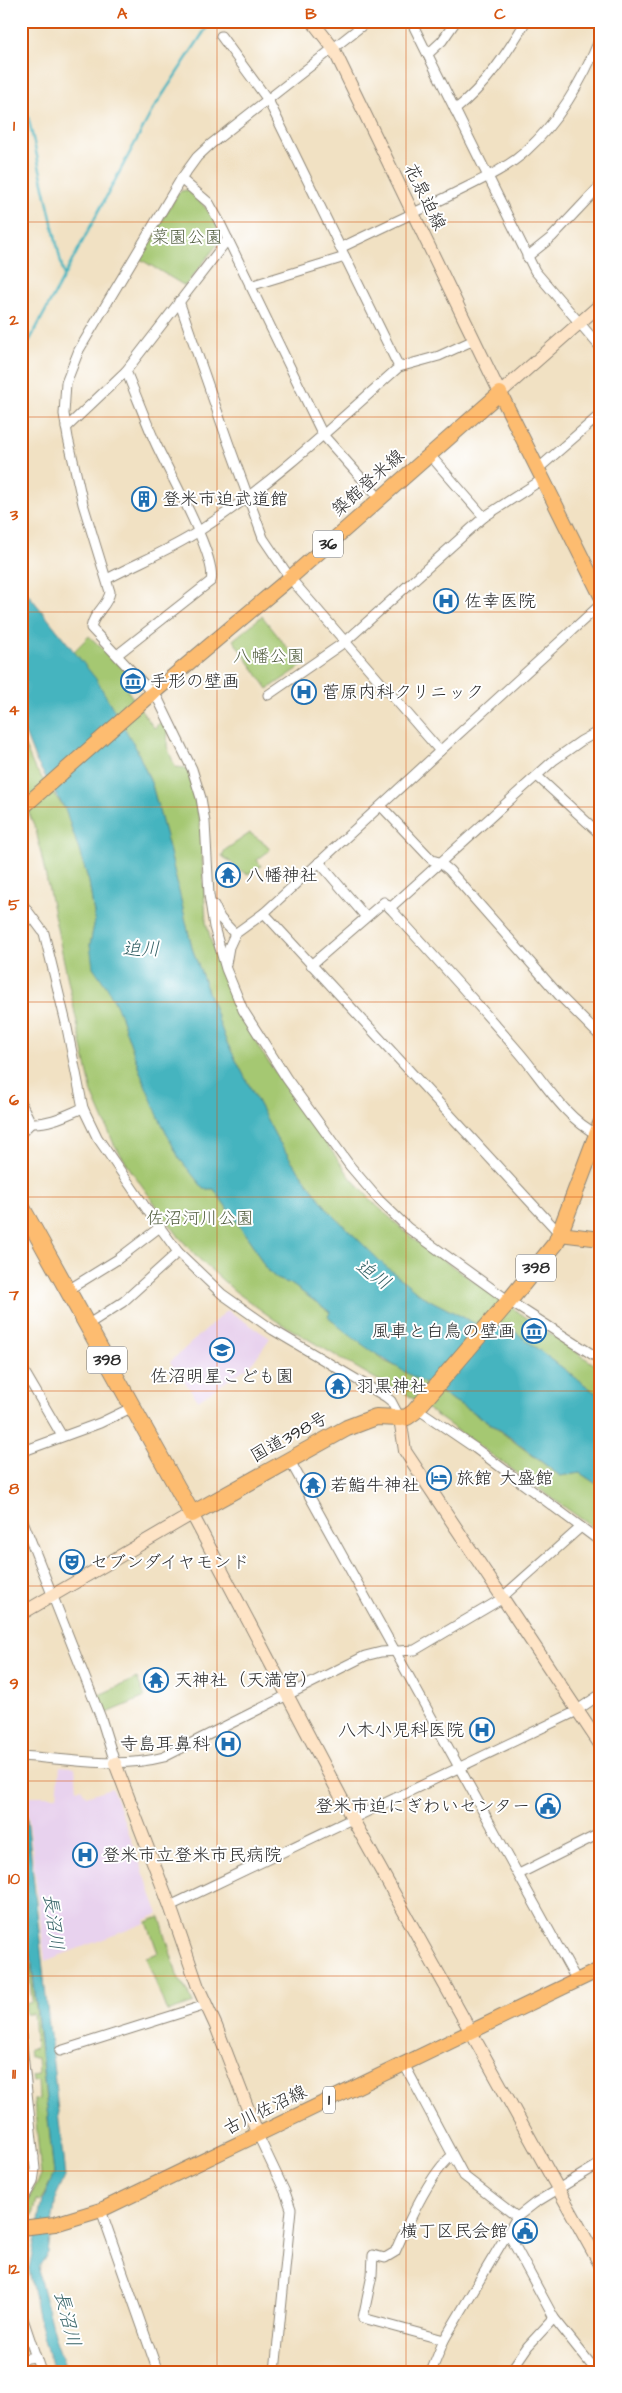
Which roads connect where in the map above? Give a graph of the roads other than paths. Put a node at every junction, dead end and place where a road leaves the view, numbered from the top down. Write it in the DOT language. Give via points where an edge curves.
graph roads {
  1 [pos="312,21"];
  2 [pos="368,21"];
  3 [pos="411,21"];
  4 [pos="456,21"];
  5 [pos="526,21"];
  6 [pos="221,36"];
  7 [pos="601,36"];
  8 [pos="333,48"];
  9 [pos="428,54"];
  10 [pos="268,100"];
  11 [pos="456,110"];
  12 [pos="487,177"];
  13 [pos="181,179"];
  14 [pos="601,185"];
  15 [pos="414,213"];
  16 [pos="228,239"];
  17 [pos="340,248"];
  18 [pos="528,257"];
  19 [pos="345,258"];
  20 [pos="250,286"];
  21 [pos="179,301"];
  22 [pos="601,304"];
  23 [pos="579,324"];
  24 [pos="474,340"];
  25 [pos="601,348"];
  26 [pos="399,367"];
  27 [pos="126,371"];
  28 [pos="500,392"];
  29 [pos="601,414"];
  30 [pos="66,428"];
  31 [pos="324,435"];
  32 [pos="430,454"];
  33 [pos="541,474"];
  34 [pos="248,496"];
  35 [pos="380,499"];
  36 [pos="484,517"];
  37 [pos="198,532"];
  38 [pos="290,578"];
  39 [pos="107,579"];
  40 [pos="601,596"];
  41 [pos="601,604"];
  42 [pos="346,641"];
  43 [pos="117,655"];
  44 [pos="153,693"];
  45 [pos="268,695"];
  46 [pos="601,730"];
  47 [pos="440,752"];
  48 [pos="537,776"];
  49 [pos="382,806"];
  50 [pos="21,809"];
  51 [pos="601,835"];
  52 [pos="320,862"];
  53 [pos="439,862"];
  54 [pos="209,895"];
  55 [pos="21,902"];
  56 [pos="390,908"];
  57 [pos="264,913"];
  58 [pos="366,917"];
  59 [pos="235,934"];
  60 [pos="311,965"];
  61 [pos="226,970"];
  62 [pos="601,1036"];
  63 [pos="21,1103"];
  64 [pos="83,1108"];
  65 [pos="31,1122"];
  66 [pos="599,1129"];
  67 [pos="21,1133"];
  68 [pos="23,1215"];
  69 [pos="160,1228"];
  70 [pos="560,1234"];
  71 [pos="601,1239"];
  72 [pos="178,1252"];
  73 [pos="68,1290"];
  74 [pos="510,1301"];
  75 [pos="87,1325"];
  76 [pos="601,1360"];
  77 [pos="21,1366"];
  78 [pos="420,1406"];
  79 [pos="133,1407"];
  80 [pos="398,1413"];
  81 [pos="62,1436"];
  82 [pos="21,1452"];
  83 [pos="289,1459"];
  84 [pos="192,1514"];
  85 [pos="21,1516"];
  86 [pos="581,1527"];
  87 [pos="601,1542"];
  88 [pos="54,1596"];
  89 [pos="501,1598"];
  90 [pos="21,1614"];
  91 [pos="396,1650"];
  92 [pos="601,1694"];
  93 [pos="287,1696"];
  94 [pos="577,1710"];
  95 [pos="601,1746"];
  96 [pos="21,1756"];
  97 [pos="115,1763"];
  98 [pos="461,1767"];
  99 [pos="352,1818"];
  100 [pos="601,1833"];
  101 [pos="519,1874"];
  102 [pos="170,1906"];
  103 [pos="601,1969"];
  104 [pos="577,1981"];
  105 [pos="206,2005"];
  106 [pos="471,2032"];
  107 [pos="21,2035"];
  108 [pos="60,2052"];
  109 [pos="404,2064"];
  110 [pos="23,2082"];
  111 [pos="258,2135"];
  112 [pos="452,2156"];
  113 [pos="21,2157"];
  114 [pos="34,2157"];
  115 [pos="601,2163"];
  116 [pos="558,2189"];
  117 [pos="21,2203"];
  118 [pos="101,2210"];
  119 [pos="517,2217"];
  120 [pos="25,2228"];
  121 [pos="508,2233"];
  122 [pos="601,2266"];
  123 [pos="21,2313"];
  124 [pos="554,2318"];
  125 [pos="444,2340"];
  126 [pos="36,2357"];
  127 [pos="21,2359"];
  128 [pos="601,2367"];
  129 [pos="41,2372"];
  130 [pos="158,2372"];
  131 [pos="275,2372"];
  132 [pos="431,2372"];
  133 [pos="510,2372"];
  134 [pos="597,2372"];
  1 -- 8 [label="street, 花泉迫線"];
  2 -- 8 [label="street"];
  3 -- 9 [label="street"];
  4 -- 9 [label="street"];
  5 -- 11 [label="street" via="481,87"];
  6 -- 10 [label="street"];
  7 -- 12 [label="street" via="581,79 548,128 525,152"];
  8 -- 10 [label="street"];
  8 -- 15 [label="street, 花泉迫線"];
  9 -- 11 [label="street"];
  10 -- 13 [label="street" via="210,144"];
  10 -- 17 [label="street"];
  11 -- 12 [label="street"];
  12 -- 15 [label="street"];
  12 -- 18 [label="street"];
  13 -- 16 [label="street" via="209,203"];
  13 -- 30 [label="street" via="75,358 66,383"];
  14 -- 18 [label="street" via="552,237"];
  15 -- 17 [label="street"];
  15 -- 24 [label="street, 花泉迫線"];
  16 -- 20 [label="street"];
  16 -- 21 [label="street"];
  17 -- 19 [label="street"];
  18 -- 23 [label="street"];
  19 -- 20 [label="street"];
  19 -- 26 [label="street"];
  20 -- 31 [label="street"];
  21 -- 27 [label="street"];
  21 -- 34 [label="street"];
  22 -- 23 [label="street"];
  23 -- 25 [label="street"];
  23 -- 28 [label="street"];
  24 -- 26 [label="street" via="439,356"];
  24 -- 28 [label="street, 花泉迫線"];
  26 -- 31 [label="street"];
  27 -- 30 [label="street"];
  27 -- 37 [label="street"];
  28 -- 32 [label="main road, 築館登米線 / 36"];
  28 -- 33 [label="main road"];
  29 -- 33 [label="street"];
  30 -- 39 [label="street" via="83,504"];
  31 -- 34 [label="street"];
  31 -- 35 [label="street"];
  32 -- 35 [label="main road, 築館登米線 / 36"];
  32 -- 36 [label="street"];
  33 -- 36 [label="street"];
  33 -- 40 [label="main road"];
  34 -- 37 [label="street"];
  34 -- 38 [label="street" via="264,538"];
  35 -- 38 [label="main road, 築館登米線 / 36"];
  36 -- 42 [label="street"];
  37 -- 39 [label="street"];
  37 -- 43 [label="street" via="213,574 211,581"];
  38 -- 42 [label="street"];
  38 -- 44 [label="main road, 築館登米線 / 36"];
  39 -- 43 [label="street" via="109,597 93,617 91,628"];
  41 -- 47 [label="street"];
  42 -- 45 [label="street"];
  42 -- 47 [label="street"];
  43 -- 44 [label="street"];
  44 -- 50 [label="main road, 築館登米線 / 36"];
  44 -- 54 [label="street" via="188,760 201,798"];
  46 -- 48 [label="street" via="569,748"];
  47 -- 49 [label="street"];
  48 -- 51 [label="street"];
  48 -- 53 [label="street"];
  49 -- 52 [label="street"];
  49 -- 53 [label="street" via="432,860"];
  52 -- 57 [label="street"];
  52 -- 58 [label="street"];
  53 -- 56 [label="street"];
  53 -- 62 [label="street"];
  54 -- 59 [label="street" via="220,918"];
  54 -- 61 [label="street"];
  55 -- 64 [label="street" via="44,933"];
  56 -- 58 [label="street" via="384,902"];
  56 -- 66 [label="street" via="582,1126"];
  57 -- 59 [label="street"];
  57 -- 60 [label="street"];
  58 -- 60 [label="street"];
  59 -- 61 [label="street" via="229,946"];
  60 -- 70 [label="street"];
  61 -- 74 [label="street" via="243,1010 268,1050 364,1183 408,1228"];
  63 -- 65 [label="street"];
  64 -- 65 [label="street" via="47,1122"];
  64 -- 69 [label="street" via="97,1136"];
  65 -- 67 [label="street"];
  66 -- 70 [label="highway, 398"];
  68 -- 73 [label="highway, 398"];
  69 -- 72 [label="street"];
  69 -- 73 [label="street" via="118,1260"];
  70 -- 71 [label="main road"];
  70 -- 74 [label="highway, 398"];
  72 -- 75 [label="street" via="123,1302"];
  72 -- 80 [label="street" via="228,1299 273,1330 392,1401"];
  73 -- 75 [label="highway, 398"];
  74 -- 76 [label="street"];
  74 -- 78 [label="highway, 398"];
  75 -- 79 [label="highway, 398"];
  77 -- 81 [label="street"];
  78 -- 80 [label="highway, 398" via="407,1417"];
  78 -- 86 [label="street" via="422,1412"];
  79 -- 81 [label="street"];
  79 -- 84 [label="highway, 398"];
  80 -- 83 [label="highway, 国道398号" via="363,1421"];
  80 -- 89 [label="street" via="405,1451"];
  81 -- 82 [label="street"];
  83 -- 84 [label="highway, 国道398号"];
  83 -- 91 [label="street"];
  84 -- 88 [label="street"];
  84 -- 93 [label="street"];
  85 -- 88 [label="street"];
  86 -- 87 [label="street"];
  86 -- 89 [label="street"];
  88 -- 90 [label="street"];
  88 -- 97 [label="street"];
  89 -- 91 [label="street" via="415,1650"];
  89 -- 94 [label="street"];
  91 -- 93 [label="street" via="365,1656"];
  91 -- 98 [label="street"];
  92 -- 94 [label="street"];
  93 -- 97 [label="street" via="164,1757"];
  93 -- 99 [label="street"];
  94 -- 95 [label="street"];
  94 -- 98 [label="street"];
  96 -- 97 [label="street"];
  97 -- 102 [label="street"];
  98 -- 99 [label="street"];
  98 -- 101 [label="street"];
  99 -- 102 [label="street"];
  99 -- 106 [label="street"];
  100 -- 101 [label="street"];
  101 -- 104 [label="street"];
  102 -- 105 [label="street"];
  103 -- 104 [label="main road, 古川佐沼線 / 1"];
  104 -- 106 [label="main road, 古川佐沼線 / 1"];
  105 -- 108 [label="street"];
  105 -- 111 [label="street"];
  106 -- 109 [label="main road, 古川佐沼線 / 1"];
  106 -- 116 [label="street"];
  107 -- 110 [label="street"];
  109 -- 111 [label="main road, 古川佐沼線 / 1"];
  109 -- 112 [label="street"];
  110 -- 114 [label="street"];
  111 -- 118 [label="main road, 古川佐沼線 / 1"];
  111 -- 131 [label="street" via="291,2209"];
  112 -- 119 [label="street" via="464,2176"];
  112 -- 125 [label="street" via="442,2164 432,2180 395,2252 385,2258 373,2256 363,2318"];
  113 -- 114 [label="street"];
  114 -- 117 [label="street" via="33,2182"];
  115 -- 116 [label="street"];
  116 -- 119 [label="street"];
  116 -- 122 [label="street"];
  118 -- 120 [label="main road, 古川佐沼線 / 1" via="55,2224"];
  118 -- 130 [label="street"];
  119 -- 121 [label="street"];
  121 -- 124 [label="street"];
  121 -- 125 [label="street"];
  123 -- 126 [label="street"];
  124 -- 133 [label="street" via="532,2341"];
  124 -- 134 [label="street"];
  125 -- 132 [label="street"];
  126 -- 127 [label="street"];
  126 -- 129 [label="street"];
  128 -- 134 [label="street"];
}
